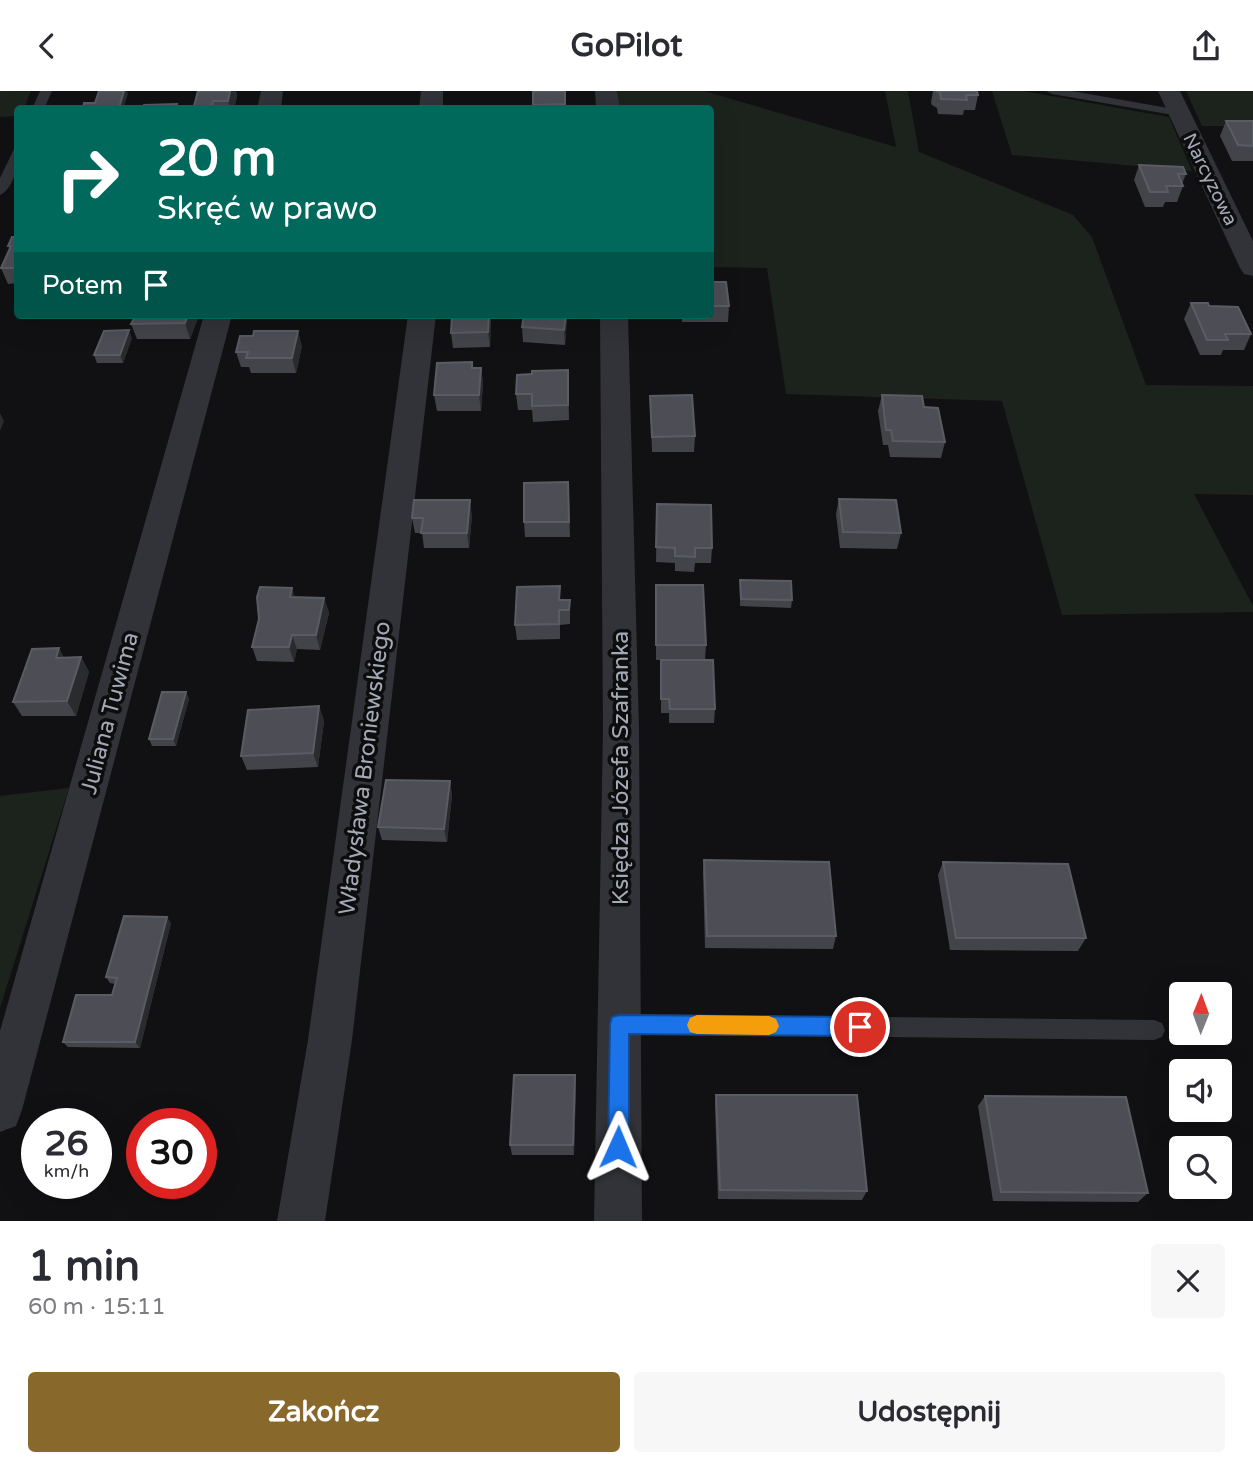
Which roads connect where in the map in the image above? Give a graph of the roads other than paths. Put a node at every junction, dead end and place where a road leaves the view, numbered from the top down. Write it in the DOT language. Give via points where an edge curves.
graph roads {
  1 [pos="1052,91"];
  2 [pos="1174,102"];
  3 [pos="14,161"];
  4 [pos="0,191"];
  5 [pos="1253,268"];
  6 [pos="217,319"];
  7 [pos="421,319"];
  8 [pos="614,319"];
  9 [pos="619,1024"];
  10 [pos="1154,1030"];
  11 [pos="0,1110"];
  12 [pos="301,1221"];
  13 [pos="618,1221"];
  1 -- 2 [label="lane"];
  2 -- 5 [label="street, Narcyzowa"];
  3 -- 4 [label="lane"];
  6 -- 11 [label="street, Juliana Tuwima"];
  7 -- 12 [label="street, Władysława Broniewskiego" via="330,1040"];
  8 -- 9 [label="street, Księdza Józefa Szafranka" via="621,729"];
  9 -- 10 [label="lane"];
  9 -- 13 [label="street, Księdza Józefa Szafranka"];
}
